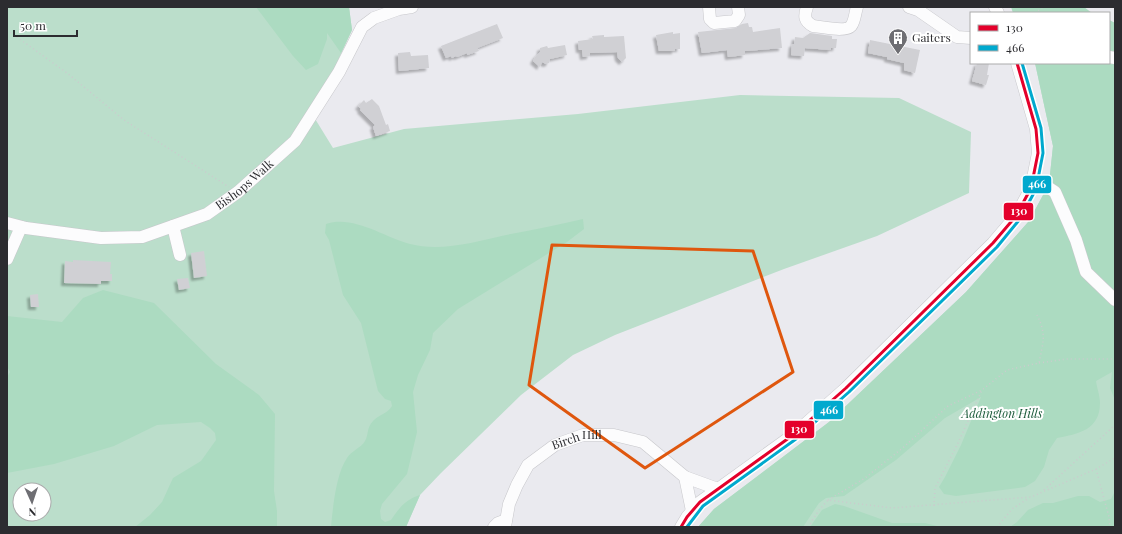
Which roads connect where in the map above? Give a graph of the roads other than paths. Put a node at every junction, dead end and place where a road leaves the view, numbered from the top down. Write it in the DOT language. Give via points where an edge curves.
graph roads {
  1 [pos="412,7"];
  2 [pos="709,7"];
  3 [pos="738,7"];
  4 [pos="807,7"];
  5 [pos="857,7"];
  6 [pos="909,7"];
  7 [pos="970,38"];
  8 [pos="1017,64"];
  9 [pos="1034,178"];
  10 [pos="7,223"];
  11 [pos="173,226"];
  12 [pos="21,227"];
  13 [pos="180,255"];
  14 [pos="7,260"];
  15 [pos="1115,300"];
  16 [pos="685,477"];
  17 [pos="718,489"];
  18 [pos="692,511"];
  19 [pos="506,523"];
  20 [pos="494,527"];
  21 [pos="681,527"];
  1 -- 11 [label="street, Bishops Walk" via="374,18 362,27 339,72 295,142 238,192 207,214"];
  2 -- 3 [label="street" via="710,19 718,23 735,21 739,15"];
  4 -- 5 [label="street" via="804,15 809,24 843,29 849,28 852,24"];
  6 -- 7 [label="street" via="918,10 957,37"];
  8 -- 9 [label="street" via="1036,129 1038,152"];
  9 -- 15 [label="street" via="1056,192 1086,272"];
  9 -- 17 [label="street" via="1022,208 1010,225 882,353 793,435"];
  10 -- 12 [label="street, Bishops Walk"];
  11 -- 12 [label="street, Bishops Walk" via="142,237 101,238"];
  11 -- 13 [label="street"];
  12 -- 14 [label="street"];
  16 -- 17 [label="street, Birch Hill"];
  16 -- 18 [label="street"];
  16 -- 19 [label="street, Birch Hill" via="643,442 614,435 583,435 555,445 528,465 509,504"];
  17 -- 18 [label="street"];
  18 -- 21 [label="street"];
  19 -- 20 [label="street" via="498,523"];
}
